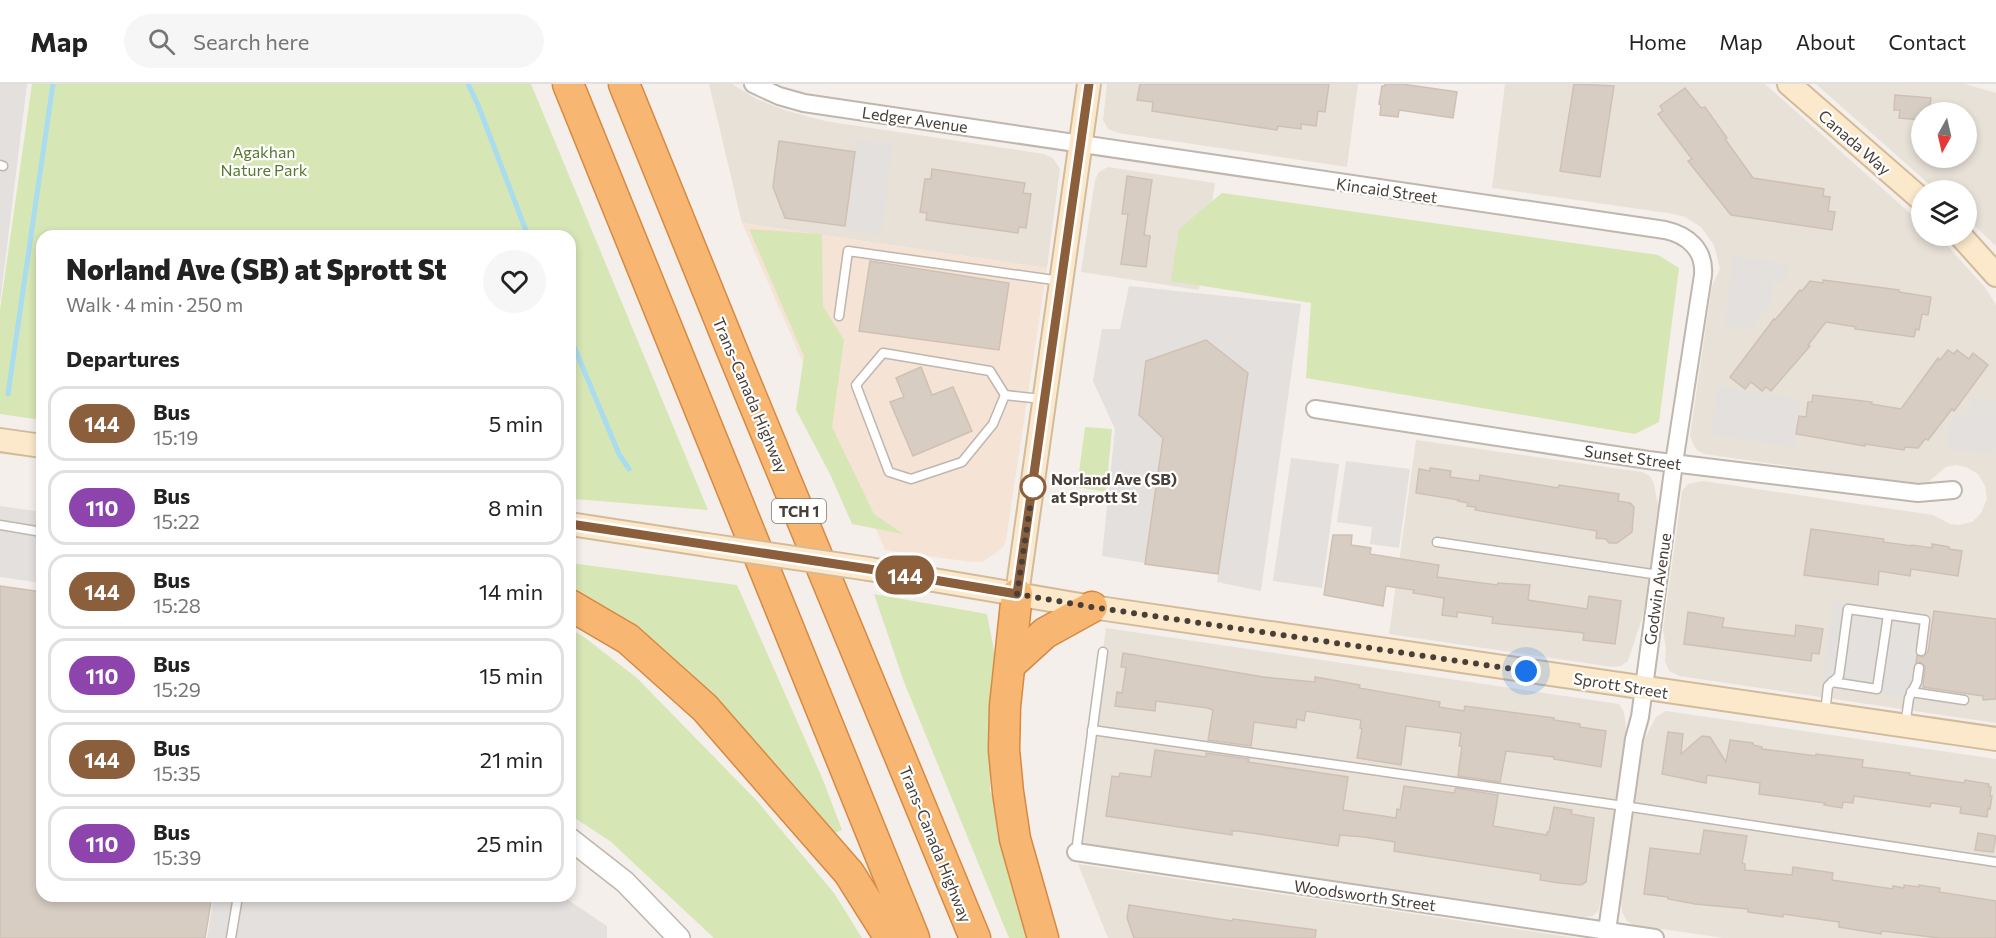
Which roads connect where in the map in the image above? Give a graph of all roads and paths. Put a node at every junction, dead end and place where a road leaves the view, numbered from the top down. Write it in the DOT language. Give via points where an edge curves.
graph roads {
  1 [pos="568,84"];
  2 [pos="624,84"];
  3 [pos="753,84"];
  4 [pos="1089,84"];
  5 [pos="1789,84"];
  6 [pos="1080,144"];
  7 [pos="1911,190"];
  8 [pos="1692,242"];
  9 [pos="1970,246"];
  10 [pos="1996,274"];
  11 [pos="1061,281"];
  12 [pos="839,316"];
  13 [pos="1005,396"];
  14 [pos="1045,399"];
  15 [pos="1315,409"];
  16 [pos="0,440"];
  17 [pos="36,445"];
  18 [pos="1674,463"];
  19 [pos="1953,490"];
  20 [pos="0,525"];
  21 [pos="576,525"];
  22 [pos="36,531"];
  23 [pos="1437,542"];
  24 [pos="1659,575"];
  25 [pos="1017,594"];
  26 [pos="1092,607"];
  27 [pos="576,609"];
  28 [pos="1888,615"];
  29 [pos="1921,651"];
  30 [pos="1102,652"];
  31 [pos="1011,664"];
  32 [pos="1919,668"];
  33 [pos="1832,682"];
  34 [pos="1643,689"];
  35 [pos="1911,692"];
  36 [pos="1964,700"];
  37 [pos="1825,715"];
  38 [pos="1905,726"];
  39 [pos="1092,730"];
  40 [pos="1996,739"];
  41 [pos="1624,806"];
  42 [pos="576,844"];
  43 [pos="1076,852"];
  44 [pos="1996,862"];
  45 [pos="237,902"];
  46 [pos="1606,934"];
  47 [pos="678,937"];
  48 [pos="231,938"];
  49 [pos="890,938"];
  50 [pos="914,938"];
  51 [pos="975,938"];
  52 [pos="1043,938"];
  53 [pos="1655,938"];
  1 -- 50 [label="highway, TCH 1"];
  2 -- 51 [label="highway, Trans-Canada Highway / TCH 1"];
  3 -- 6 [label="street, Ledger Avenue" via="804,103"];
  4 -- 6 [label="main road"];
  5 -- 7 [label="main road, Canada Way"];
  6 -- 8 [label="street, Kincaid Street" via="1665,230"];
  6 -- 11 [label="main road"];
  8 -- 18 [label="street, Godwin Avenue" via="1703,267"];
  9 -- 10 [label="main road"];
  11 -- 12 [label="lane" via="848,251"];
  11 -- 14 [label="main road"];
  13 -- 13 [label="lane" via="990,371 883,353 856,385 889,472 911,479 962,462 993,424"];
  13 -- 14 [label="lane"];
  14 -- 25 [label="main road"];
  15 -- 18 [label="street, Sunset Street"];
  16 -- 17 [label="main road"];
  18 -- 19 [label="street, Sunset Street" via="1918,493"];
  18 -- 24 [label="street, Godwin Avenue"];
  20 -- 22 [label="lane"];
  21 -- 25 [label="main road, Sprott Street, bridge"];
  23 -- 24 [label="lane"];
  24 -- 34 [label="street, Godwin Avenue"];
  25 -- 26 [label="main road, Sprott Street"];
  25 -- 31 [label="highway"];
  26 -- 31 [label="highway" via="1045,633"];
  26 -- 34 [label="main road, Sprott Street"];
  27 -- 49 [label="highway" via="628,639 705,708 849,873"];
  28 -- 29 [label="lane" via="1925,620"];
  28 -- 33 [label="lane" via="1848,609 1839,676"];
  28 -- 33 [label="lane" via="1877,689"];
  30 -- 39 [label="lane"];
  31 -- 52 [label="highway" via="1005,706 1008,792 1015,839"];
  32 -- 35 [label="lane"];
  33 -- 37 [label="lane" via="1828,686"];
  34 -- 37 [label="main road, Sprott Street"];
  34 -- 41 [label="street, Godwin Avenue"];
  35 -- 36 [label="lane"];
  35 -- 38 [label="lane"];
  37 -- 38 [label="main road, Sprott Street"];
  38 -- 40 [label="main road, Sprott Street"];
  39 -- 41 [label="lane"];
  39 -- 43 [label="lane"];
  41 -- 44 [label="lane"];
  41 -- 46 [label="street, Godwin Avenue"];
  42 -- 47 [label="street" via="625,882"];
  43 -- 46 [label="street, Woodsworth Street"];
  45 -- 48 [label="lane"];
  46 -- 53 [label="street, Woodsworth Street"];
}
